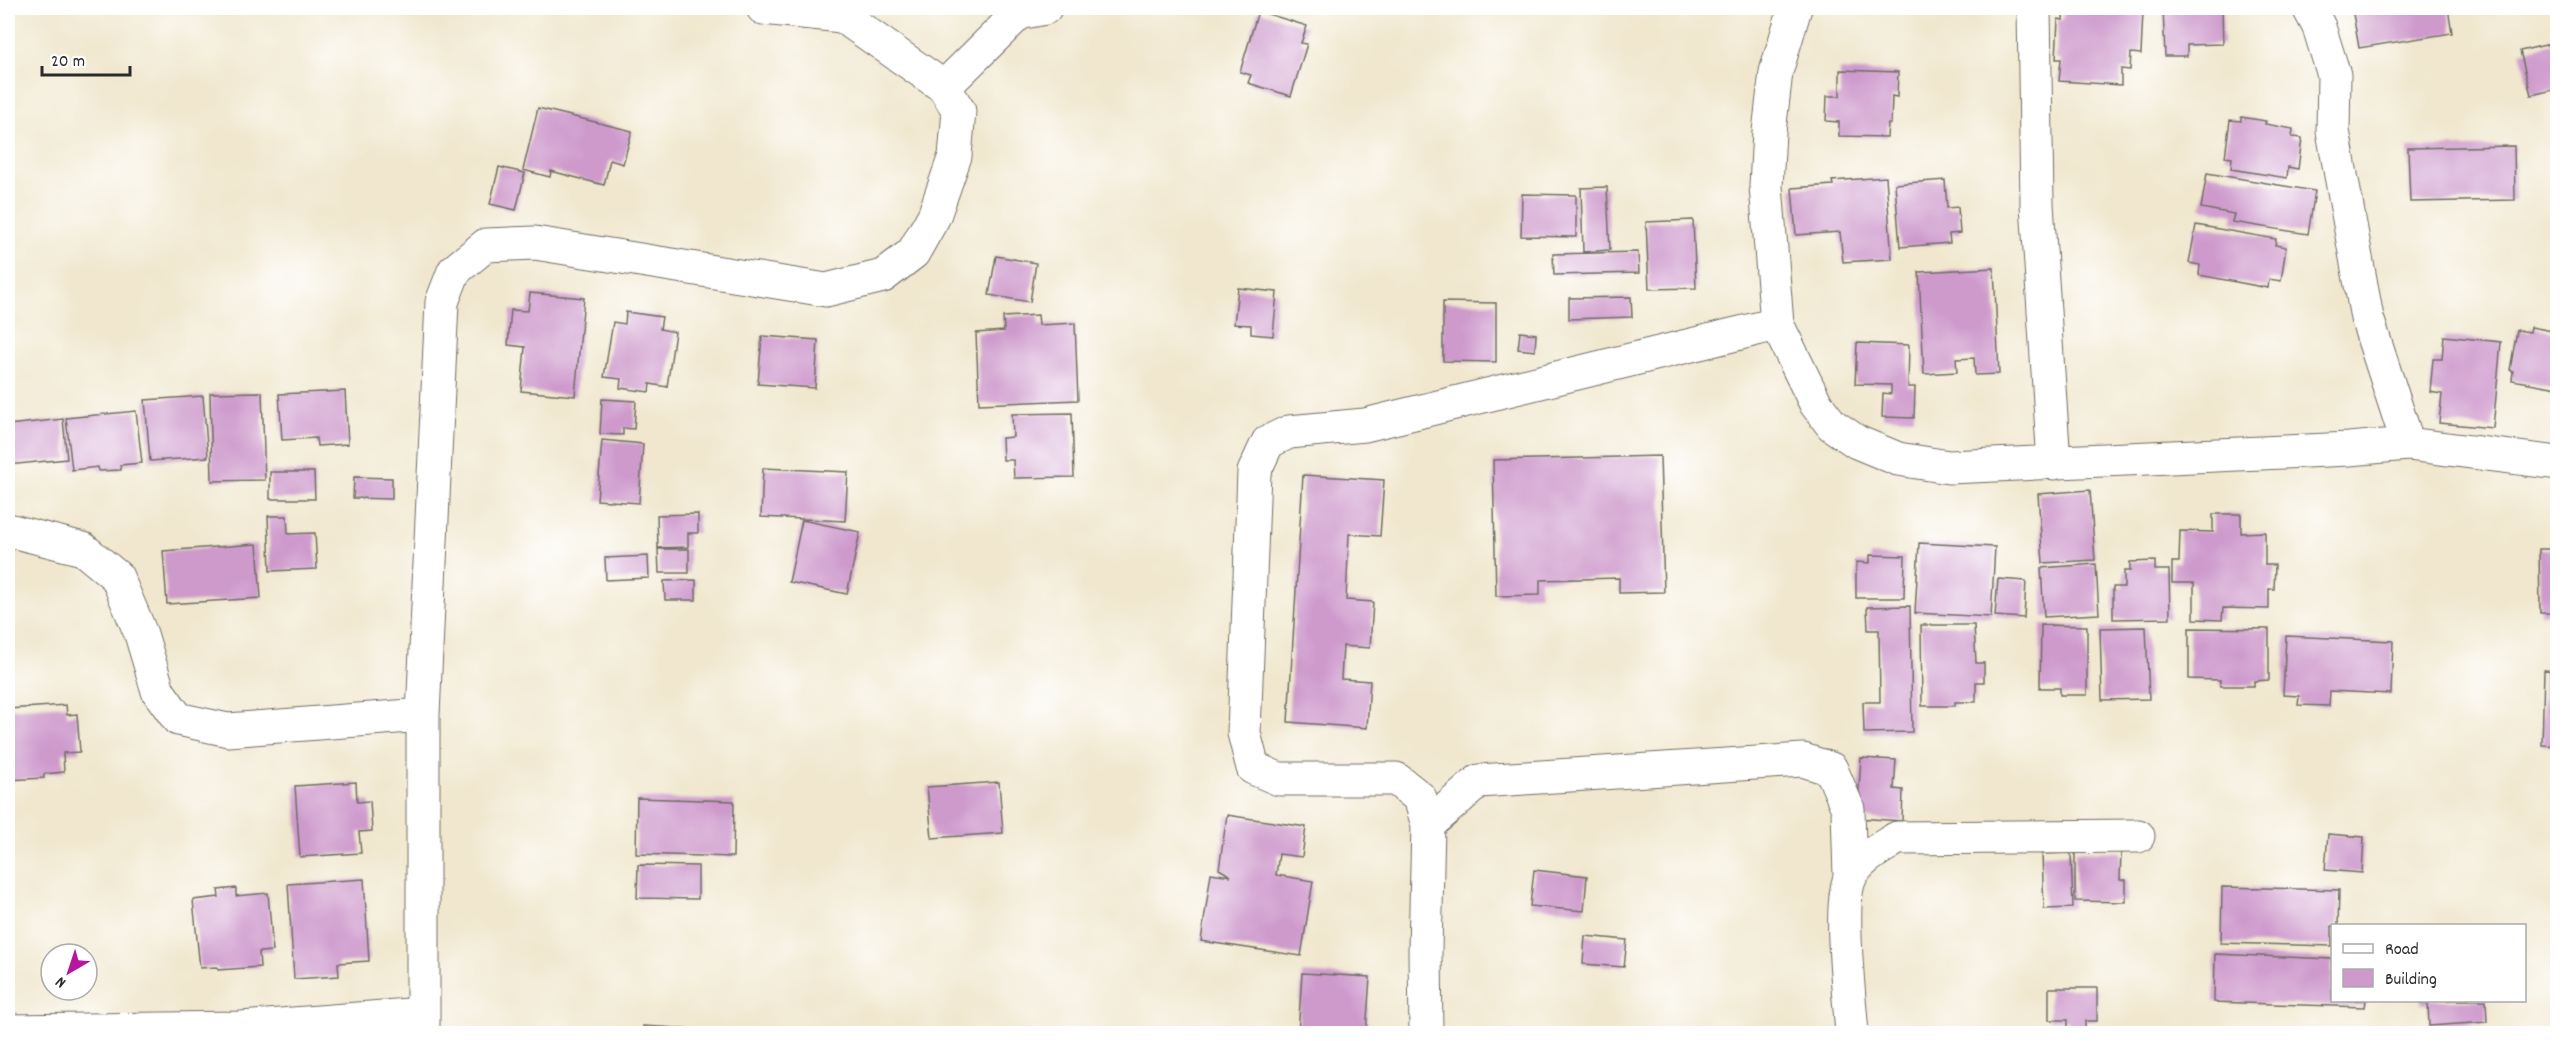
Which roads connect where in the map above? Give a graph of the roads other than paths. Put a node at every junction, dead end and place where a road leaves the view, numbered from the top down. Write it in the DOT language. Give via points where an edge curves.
graph roads {
  1 [pos="763,8"];
  2 [pos="1045,8"];
  3 [pos="1795,8"];
  4 [pos="2034,8"];
  5 [pos="2309,8"];
  6 [pos="944,87"];
  7 [pos="1777,324"];
  8 [pos="2408,444"];
  9 [pos="2054,463"];
  10 [pos="2558,463"];
  11 [pos="8,530"];
  12 [pos="423,715"];
  13 [pos="1428,825"];
  14 [pos="2138,836"];
  15 [pos="1850,877"];
  16 [pos="423,1024"];
  17 [pos="8,1031"];
  18 [pos="1426,1034"];
  19 [pos="1852,1034"];
  1 -- 6 [label="street" via="842,16"];
  2 -- 6 [label="street" via="1019,13"];
  3 -- 7 [label="street" via="1776,72 1769,132 1766,186"];
  4 -- 9 [label="street" via="2037,204"];
  5 -- 8 [label="street" via="2334,75 2333,131 2367,318"];
  6 -- 12 [label="street" via="959,111 955,156 934,216 913,253 884,276 826,290 535,243 486,245 454,271 442,302"];
  7 -- 9 [label="street" via="1816,404 1832,425 1857,442 1898,459 1949,467"];
  7 -- 13 [label="street" via="1365,424 1289,432 1268,442 1254,472 1244,733 1253,768 1279,779 1396,779 1420,798"];
  8 -- 9 [label="street"];
  8 -- 10 [label="street"];
  11 -- 12 [label="street" via="83,549 117,577 141,634 158,691 178,719 228,730"];
  12 -- 16 [label="street"];
  13 -- 15 [label="street" via="1479,781 1803,760 1831,769 1848,809"];
  13 -- 18 [label="street"];
  14 -- 15 [label="street" via="1897,838 1867,856"];
  15 -- 19 [label="street" via="1844,901"];
  16 -- 17 [label="street"];
}
